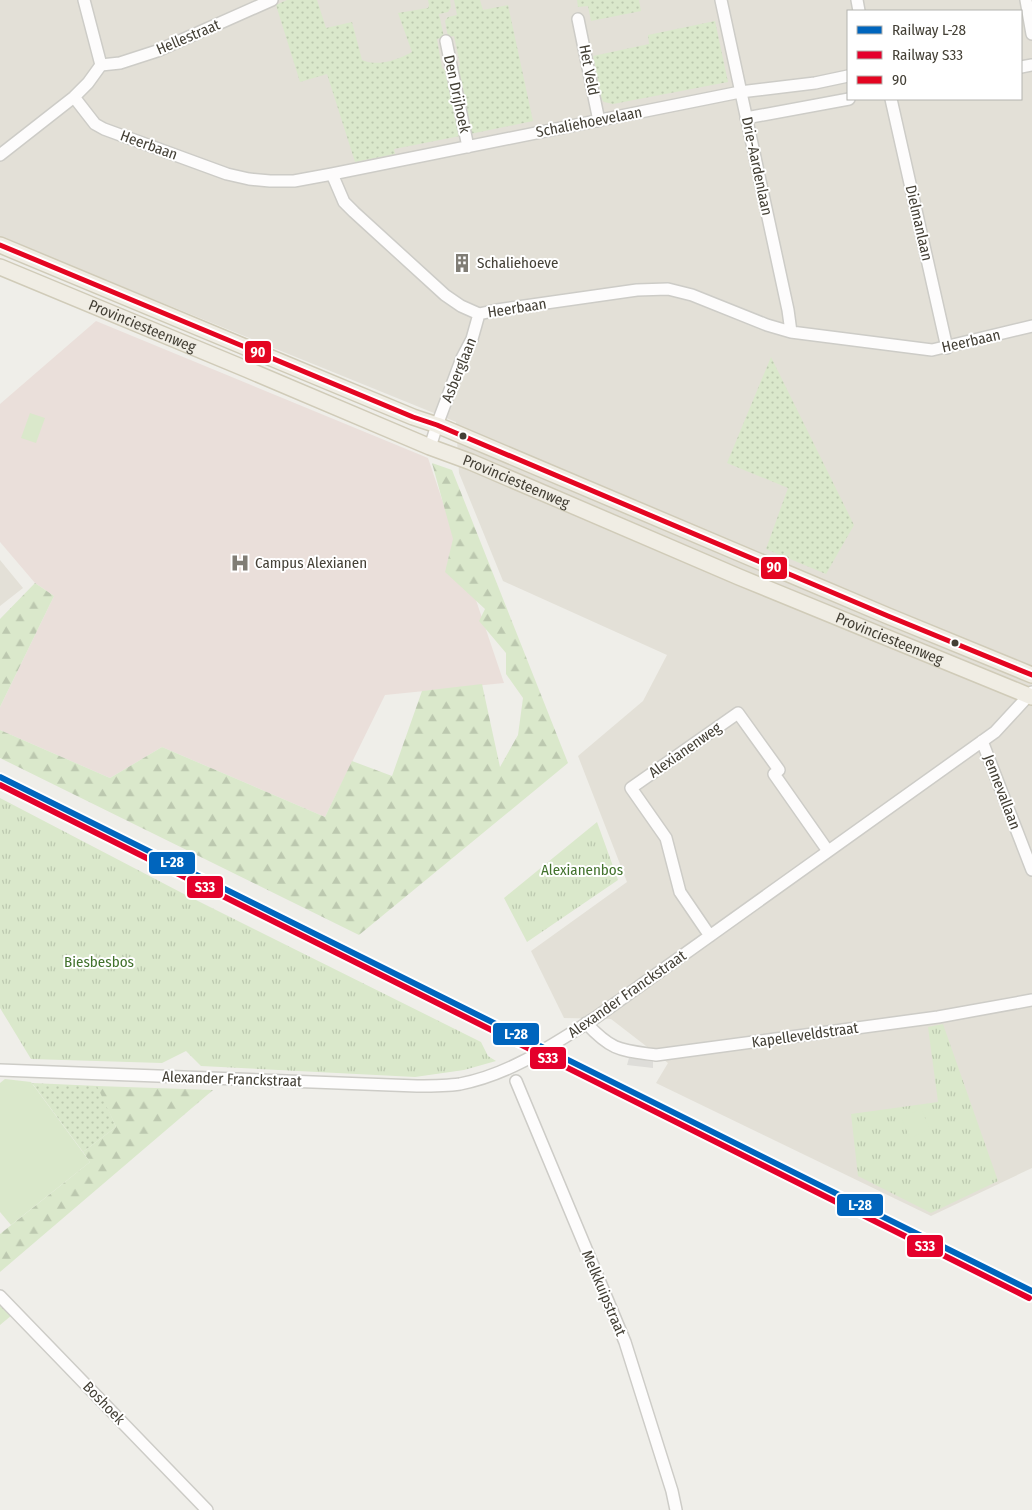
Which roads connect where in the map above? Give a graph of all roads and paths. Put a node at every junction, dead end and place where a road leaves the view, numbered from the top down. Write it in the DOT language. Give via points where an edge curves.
graph roads {
  1 [pos="84,0"];
  2 [pos="272,0"];
  3 [pos="721,0"];
  4 [pos="1026,0"];
  5 [pos="578,19"];
  6 [pos="1032,34"];
  7 [pos="446,41"];
  8 [pos="101,65"];
  9 [pos="847,76"];
  10 [pos="740,92"];
  11 [pos="74,96"];
  12 [pos="847,99"];
  13 [pos="891,100"];
  14 [pos="746,118"];
  15 [pos="599,121"];
  16 [pos="468,147"];
  17 [pos="0,155"];
  18 [pos="332,174"];
  19 [pos="0,244"];
  20 [pos="0,267"];
  21 [pos="479,314"];
  22 [pos="1032,326"];
  23 [pos="791,332"];
  24 [pos="947,348"];
  25 [pos="436,425"];
  26 [pos="430,447"];
  27 [pos="1032,675"];
  28 [pos="1031,695"];
  29 [pos="982,741"];
  30 [pos="828,851"];
  31 [pos="1032,870"];
  32 [pos="710,936"];
  33 [pos="1032,1000"];
  34 [pos="586,1024"];
  35 [pos="0,1070"];
  36 [pos="516,1081"];
  37 [pos="0,1296"];
  38 [pos="207,1510"];
  39 [pos="676,1510"];
  1 -- 8 [label="street"];
  2 -- 8 [label="street, Hellestraat" via="157,51 120,63"];
  3 -- 10 [label="street, Drie-Aardenlaan"];
  4 -- 6 [label="street"];
  5 -- 15 [label="street, Het Veld"];
  7 -- 16 [label="street, Den Drijhoek"];
  8 -- 11 [label="street"];
  9 -- 10 [label="street, Schaliehoevelaan"];
  10 -- 14 [label="street, Drie-Aardenlaan"];
  10 -- 15 [label="street, Schaliehoevelaan"];
  11 -- 17 [label="street"];
  11 -- 18 [label="street, Heerbaan" via="95,124 104,129 227,174 250,179 294,181"];
  12 -- 14 [label="street"];
  13 -- 24 [label="street, Dielmanlaan"];
  14 -- 23 [label="street, Drie-Aardenlaan"];
  15 -- 16 [label="street, Schaliehoevelaan"];
  16 -- 18 [label="street, Schaliehoevelaan"];
  18 -- 21 [label="street, Heerbaan" via="344,202 354,212 445,295"];
  19 -- 25 [label="main road, Provinciesteenweg"];
  20 -- 26 [label="main road, Provinciesteenweg"];
  21 -- 23 [label="street, Heerbaan" via="637,290 668,289"];
  21 -- 25 [label="street, Asberglaan" via="472,339"];
  22 -- 24 [label="street, Heerbaan"];
  23 -- 24 [label="street, Heerbaan" via="932,350"];
  25 -- 26 [label="street, Asberglaan"];
  25 -- 27 [label="main road, Provinciesteenweg"];
  26 -- 28 [label="main road, Provinciesteenweg"];
  28 -- 29 [label="street, Alexander Franckstraat"];
  29 -- 30 [label="street, Alexander Franckstraat"];
  29 -- 31 [label="street, Jennevallaan"];
  30 -- 32 [label="street, Alexander Franckstraat"];
  30 -- 32 [label="street, Alexianenweg" via="774,774 779,770 738,712 630,788 666,838 680,892"];
  32 -- 34 [label="street, Alexander Franckstraat"];
  33 -- 34 [label="street, Kapelleveldstraat" via="938,1017 656,1055 624,1051 608,1044"];
  34 -- 35 [label="street, Alexander Franckstraat" via="505,1070 459,1084 437,1086"];
  36 -- 39 [label="street, Melkkuipstraat" via="625,1342"];
  37 -- 38 [label="street, Boshoek"];
}
